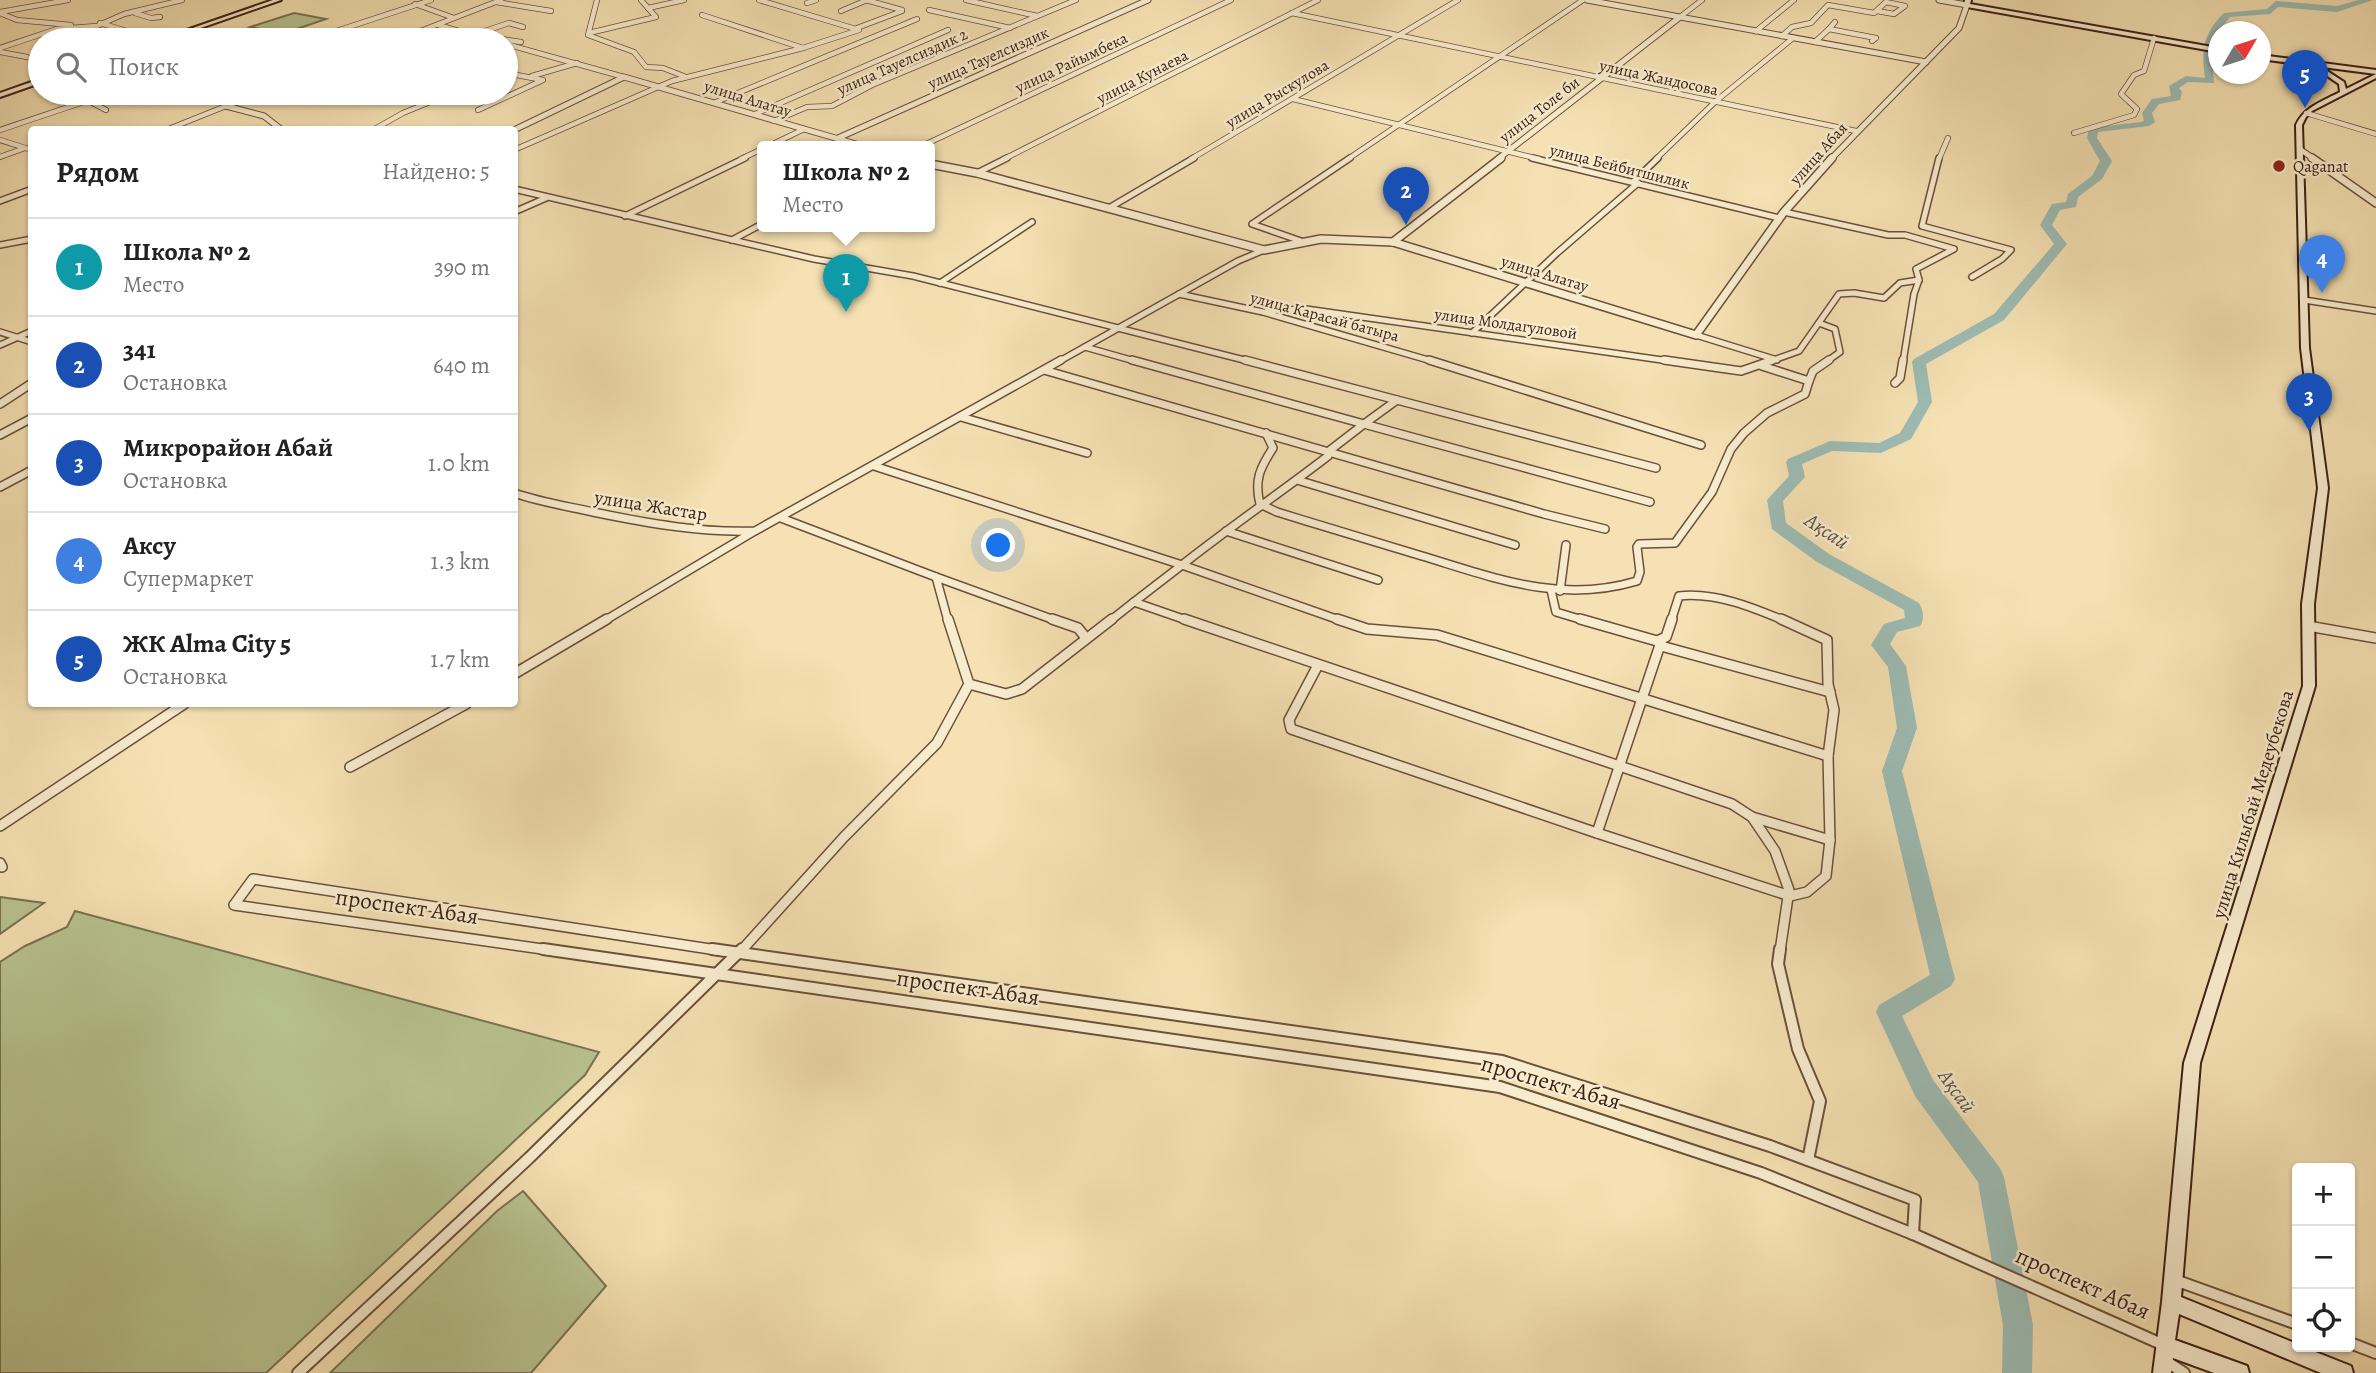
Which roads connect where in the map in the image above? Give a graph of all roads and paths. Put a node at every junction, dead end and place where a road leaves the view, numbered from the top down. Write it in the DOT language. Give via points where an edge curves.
graph roads {
  1 [pos="68,0"];
  2 [pos="182,0"];
  3 [pos="278,0"];
  4 [pos="431,0"];
  5 [pos="597,0"];
  6 [pos="641,0"];
  7 [pos="684,0"];
  8 [pos="763,0"];
  9 [pos="816,0"];
  10 [pos="867,0"];
  11 [pos="966,0"];
  12 [pos="1076,0"];
  13 [pos="1148,0"];
  14 [pos="1231,0"];
  15 [pos="1318,0"];
  16 [pos="1458,0"];
  17 [pos="1585,0"];
  18 [pos="1702,0"];
  19 [pos="1794,0"];
  20 [pos="1939,0"];
  21 [pos="498,1"];
  22 [pos="1887,1"];
  23 [pos="1060,2"];
  24 [pos="807,3"];
  25 [pos="1967,3"];
  26 [pos="415,4"];
  27 [pos="1068,4"];
  28 [pos="648,8"];
  29 [pos="133,9"];
  30 [pos="929,10"];
  31 [pos="551,11"];
  32 [pos="841,11"];
  33 [pos="1877,11"];
  34 [pos="0,12"];
  35 [pos="1292,13"];
  36 [pos="702,15"];
  37 [pos="1037,16"];
  38 [pos="160,17"];
  39 [pos="1680,17"];
  40 [pos="454,18"];
  41 [pos="917,19"];
  42 [pos="1835,22"];
  43 [pos="100,23"];
  44 [pos="436,25"];
  45 [pos="77,27"];
  46 [pos="523,27"];
  47 [pos="67,28"];
  48 [pos="117,28"];
  49 [pos="195,28"];
  50 [pos="344,28"];
  51 [pos="428,28"];
  52 [pos="447,28"];
  53 [pos="494,28"];
  54 [pos="857,28"];
  55 [pos="1010,28"];
  56 [pos="1829,29"];
  57 [pos="948,30"];
  58 [pos="1756,31"];
  59 [pos="589,33"];
  60 [pos="1399,35"];
  61 [pos="1782,36"];
  62 [pos="1793,38"];
  63 [pos="2154,38"];
  64 [pos="28,40"];
  65 [pos="1872,41"];
  66 [pos="518,42"];
  67 [pos="521,42"];
  68 [pos="1815,42"];
  69 [pos="518,47"];
  70 [pos="803,48"];
  71 [pos="2208,48"];
  72 [pos="0,50"];
  73 [pos="27,57"];
  74 [pos="1498,57"];
  75 [pos="2271,59"];
  76 [pos="1926,62"];
  77 [pos="577,63"];
  78 [pos="2298,63"];
  79 [pos="2376,74"];
  80 [pos="518,75"];
  81 [pos="529,77"];
  82 [pos="624,77"];
  83 [pos="686,77"];
  84 [pos="1602,78"];
  85 [pos="28,85"];
  86 [pos="659,87"];
  87 [pos="518,92"];
  88 [pos="2344,93"];
  89 [pos="0,95"];
  90 [pos="1293,99"];
  91 [pos="1716,101"];
  92 [pos="716,102"];
  93 [pos="77,105"];
  94 [pos="97,105"];
  95 [pos="423,105"];
  96 [pos="489,105"];
  97 [pos="226,106"];
  98 [pos="106,110"];
  99 [pos="478,110"];
  100 [pos="2306,113"];
  101 [pos="755,114"];
  102 [pos="774,121"];
  103 [pos="1399,123"];
  104 [pos="176,126"];
  105 [pos="277,126"];
  106 [pos="380,126"];
  107 [pos="518,128"];
  108 [pos="804,129"];
  109 [pos="0,130"];
  110 [pos="1856,131"];
  111 [pos="2074,133"];
  112 [pos="2376,134"];
  113 [pos="838,138"];
  114 [pos="1948,138"];
  115 [pos="0,140"];
  116 [pos="779,141"];
  117 [pos="847,141"];
  118 [pos="933,141"];
  119 [pos="518,148"];
  120 [pos="28,149"];
  121 [pos="1508,150"];
  122 [pos="2301,150"];
  123 [pos="757,151"];
  124 [pos="0,157"];
  125 [pos="935,165"];
  126 [pos="977,173"];
  127 [pos="1635,183"];
  128 [pos="518,190"];
  129 [pos="28,192"];
  130 [pos="546,198"];
  131 [pos="0,201"];
  132 [pos="2376,203"];
  133 [pos="1109,208"];
  134 [pos="518,210"];
  135 [pos="1784,212"];
  136 [pos="625,216"];
  137 [pos="1779,218"];
  138 [pos="1032,222"];
  139 [pos="757,227"];
  140 [pos="1935,230"];
  141 [pos="28,240"];
  142 [pos="732,240"];
  143 [pos="1301,241"];
  144 [pos="1393,242"];
  145 [pos="1934,242"];
  146 [pos="0,245"];
  147 [pos="1264,250"];
  148 [pos="1972,276"];
  149 [pos="1919,280"];
  150 [pos="1527,282"];
  151 [pos="940,283"];
  152 [pos="1179,294"];
  153 [pos="2304,300"];
  154 [pos="1267,311"];
  155 [pos="2376,311"];
  156 [pos="1819,323"];
  157 [pos="1121,327"];
  158 [pos="0,332"];
  159 [pos="1472,332"];
  160 [pos="28,333"];
  161 [pos="1696,335"];
  162 [pos="17,337"];
  163 [pos="28,341"];
  164 [pos="0,345"];
  165 [pos="1085,347"];
  166 [pos="1777,360"];
  167 [pos="1762,366"];
  168 [pos="1044,370"];
  169 [pos="1809,381"];
  170 [pos="1895,383"];
  171 [pos="28,386"];
  172 [pos="1397,400"];
  173 [pos="0,404"];
  174 [pos="961,417"];
  175 [pos="28,420"];
  176 [pos="1364,424"];
  177 [pos="1266,433"];
  178 [pos="0,435"];
  179 [pos="1701,445"];
  180 [pos="1329,451"];
  181 [pos="1087,453"];
  182 [pos="874,466"];
  183 [pos="1656,468"];
  184 [pos="28,472"];
  185 [pos="1297,480"];
  186 [pos="0,486"];
  187 [pos="518,494"];
  188 [pos="1650,502"];
  189 [pos="1260,504"];
  190 [pos="781,518"];
  191 [pos="1605,529"];
  192 [pos="755,531"];
  193 [pos="1226,531"];
  194 [pos="1515,545"];
  195 [pos="1566,545"];
  196 [pos="1182,565"];
  197 [pos="936,577"];
  198 [pos="1378,580"];
  199 [pos="1555,591"];
  200 [pos="1134,602"];
  201 [pos="2308,626"];
  202 [pos="1086,638"];
  203 [pos="2376,638"];
  204 [pos="1661,642"];
  205 [pos="1318,665"];
  206 [pos="518,672"];
  207 [pos="969,684"];
  208 [pos="1830,692"];
  209 [pos="1642,700"];
  210 [pos="179,707"];
  211 [pos="460,707"];
  212 [pos="1828,756"];
  213 [pos="1620,765"];
  214 [pos="350,767"];
  215 [pos="1752,817"];
  216 [pos="0,826"];
  217 [pos="1597,833"];
  218 [pos="1830,840"];
  219 [pos="1790,896"];
  220 [pos="739,953"];
  221 [pos="715,976"];
  222 [pos="1808,1160"];
  223 [pos="1913,1234"];
  224 [pos="2173,1279"];
  225 [pos="2171,1302"];
  226 [pos="2292,1322"];
  227 [pos="2355,1345"];
  228 [pos="2376,1353"];
  229 [pos="2164,1360"];
  230 [pos="298,1373"];
  231 [pos="2184,1373"];
  232 [pos="2240,1373"];
  233 [pos="2344,1373"];
  1 -- 34 [label="street"];
  2 -- 29 [label="street"];
  3 -- 49 [label="main road"];
  4 -- 26 [label="street"];
  5 -- 59 [label="street"];
  6 -- 28 [label="street"];
  7 -- 28 [label="street"];
  8 -- 54 [label="street"];
  9 -- 24 [label="street"];
  10 -- 32 [label="street"];
  10 -- 54 [label="street" via="902,10"];
  11 -- 37 [label="street"];
  12 -- 27 [label="street, улица Тауелсиздик 2"];
  13 -- 113 [label="street, улица Тауелсиздик"];
  14 -- 118 [label="street, улица Райымбека"];
  15 -- 35 [label="street, улица Кунаева"];
  16 -- 60 [label="street, улица Рыскулова"];
  17 -- 39 [label="street"];
  17 -- 74 [label="street"];
  18 -- 39 [label="street, улица Толе би"];
  19 -- 58 [label="street"];
  20 -- 25 [label="street"];
  21 -- 31 [label="street"];
  21 -- 40 [label="street"];
  22 -- 33 [label="street"];
  22 -- 33 [label="street" via="1905,6 1894,14"];
  23 -- 27 [label="street"];
  25 -- 63 [label="main road"];
  25 -- 76 [label="street, улица Абая" via="1959,28"];
  26 -- 40 [label="street"];
  26 -- 50 [label="street"];
  27 -- 37 [label="street, улица Тауелсиздик 2"];
  28 -- 59 [label="street" via="656,17"];
  29 -- 38 [label="street" via="152,19"];
  29 -- 43 [label="street"];
  30 -- 55 [label="street"];
  33 -- 61 [label="street" via="1828,5 1811,23 1796,23"];
  34 -- 45 [label="street" via="15,20 56,21"];
  35 -- 60 [label="street, улица Жандосова"];
  35 -- 126 [label="street, улица Кунаева"];
  36 -- 70 [label="street"];
  37 -- 55 [label="street, улица Тауелсиздик 2"];
  39 -- 58 [label="street"];
  39 -- 84 [label="street, улица Толе би"];
  40 -- 44 [label="street"];
  41 -- 92 [label="street"];
  42 -- 56 [label="street"];
  43 -- 45 [label="street"];
  43 -- 48 [label="street"];
  44 -- 51 [label="street"];
  44 -- 52 [label="street"];
  45 -- 47 [label="street"];
  46 -- 53 [label="street" via="509,23"];
  54 -- 70 [label="street"];
  55 -- 102 [label="street, улица Тауелсиздик 2" via="832,106 807,107"];
  56 -- 65 [label="street" via="1875,38"];
  56 -- 68 [label="street"];
  57 -- 101 [label="street"];
  58 -- 61 [label="street"];
  59 -- 83 [label="street" via="594,39 634,52 646,67"];
  60 -- 74 [label="street, улица Жандосова"];
  60 -- 90 [label="street, улица Рыскулова"];
  61 -- 62 [label="street"];
  62 -- 68 [label="street"];
  62 -- 91 [label="street"];
  63 -- 71 [label="main road"];
  63 -- 111 [label="street" via="2144,71 2134,75 2120,94 2134,104 2134,116"];
  64 -- 72 [label="street"];
  66 -- 67 [label="street"];
  68 -- 76 [label="street"];
  69 -- 77 [label="street"];
  70 -- 83 [label="street"];
  72 -- 73 [label="street"];
  74 -- 84 [label="street, улица Жандосова"];
  74 -- 103 [label="street"];
  75 -- 78 [label="main road"];
  76 -- 110 [label="street, улица Абая"];
  77 -- 81 [label="street"];
  77 -- 82 [label="street"];
  78 -- 79 [label="main road"];
  78 -- 88 [label="main road" via="2332,73 2344,86"];
  79 -- 88 [label="main road"];
  80 -- 81 [label="street"];
  81 -- 87 [label="street" via="543,80"];
  82 -- 86 [label="street, улица Алатау"];
  82 -- 107 [label="street"];
  83 -- 86 [label="street"];
  84 -- 91 [label="street, улица Жандосова"];
  84 -- 121 [label="street, улица Толе би"];
  85 -- 89 [label="main road"];
  86 -- 92 [label="street, улица Алатау"];
  86 -- 119 [label="street"];
  88 -- 100 [label="main road"];
  90 -- 103 [label="street, улица Бейбитшилик"];
  90 -- 133 [label="street, улица Рыскулова"];
  91 -- 110 [label="street, улица Жандосова"];
  91 -- 127 [label="street"];
  92 -- 101 [label="street, улица Алатау"];
  93 -- 109 [label="street"];
  94 -- 98 [label="street"];
  95 -- 106 [label="street"];
  96 -- 99 [label="street"];
  97 -- 104 [label="street"];
  97 -- 105 [label="street" via="264,116"];
  100 -- 112 [label="street"];
  100 -- 122 [label="main road, улица Килыбай Медеубекова" via="2299,125"];
  101 -- 102 [label="street, улица Алатау"];
  102 -- 108 [label="street, улица Алатау"];
  103 -- 121 [label="street, улица Бейбитшилик"];
  103 -- 143 [label="street" via="1252,224"];
  108 -- 113 [label="street, улица Алатау"];
  108 -- 116 [label="street"];
  110 -- 135 [label="street, улица Абая"];
  113 -- 117 [label="street, улица Алатау"];
  114 -- 140 [label="street" via="1920,223"];
  115 -- 120 [label="street"];
  120 -- 124 [label="street"];
  121 -- 127 [label="street, улица Бейбитшилик"];
  121 -- 144 [label="street, улица Толе би"];
  122 -- 132 [label="street"];
  122 -- 153 [label="main road, улица Килыбай Медеубекова"];
  123 -- 136 [label="street"];
  125 -- 126 [label="street"];
  126 -- 133 [label="street"];
  127 -- 137 [label="street, улица Бейбитшилик"];
  127 -- 150 [label="street"];
  128 -- 130 [label="street"];
  129 -- 131 [label="street"];
  130 -- 134 [label="street"];
  130 -- 136 [label="street"];
  133 -- 147 [label="street"];
  135 -- 137 [label="street, улица Абая"];
  135 -- 145 [label="street"];
  136 -- 142 [label="street"];
  137 -- 161 [label="street, улица Абая"];
  138 -- 151 [label="street"];
  139 -- 142 [label="street"];
  140 -- 145 [label="street"];
  140 -- 148 [label="street" via="2011,250"];
  141 -- 146 [label="street"];
  142 -- 151 [label="street"];
  143 -- 144 [label="street, улица Алатау"];
  143 -- 147 [label="street"];
  144 -- 150 [label="street, улица Алатау"];
  145 -- 149 [label="street" via="1952,247 1954,252 1918,267"];
  147 -- 152 [label="street"];
  149 -- 156 [label="street" via="1900,283 1884,298 1839,294"];
  149 -- 170 [label="street" via="1900,378"];
  150 -- 159 [label="street"];
  150 -- 161 [label="street, улица Алатау"];
  151 -- 157 [label="street"];
  152 -- 154 [label="street, улица Карасай батыра"];
  152 -- 157 [label="street, улица Жастар"];
  153 -- 155 [label="street"];
  153 -- 201 [label="main road, улица Килыбай Медеубекова" via="2305,348 2323,488"];
  154 -- 159 [label="street, улица Молдагуловой" via="1306,309"];
  154 -- 179 [label="street, улица Карасай батыра" via="1290,322 1451,366"];
  156 -- 166 [label="street" via="1799,351"];
  156 -- 169 [label="street" via="1835,329 1840,352 1813,371"];
  157 -- 165 [label="street, улица Жастар"];
  157 -- 172 [label="street"];
  158 -- 162 [label="street"];
  159 -- 167 [label="street, улица Молдагуловой" via="1741,371"];
  160 -- 162 [label="street"];
  161 -- 166 [label="street, улица Алатау"];
  162 -- 163 [label="street"];
  162 -- 164 [label="street"];
  165 -- 168 [label="street, улица Жастар"];
  165 -- 176 [label="street"];
  166 -- 167 [label="street"];
  167 -- 169 [label="street"];
  168 -- 174 [label="street, улица Жастар"];
  168 -- 177 [label="street"];
  169 -- 199 [label="street" via="1801,398 1767,413 1744,433 1731,449 1712,492 1675,543 1643,542 1637,547 1637,581 1613,589"];
  171 -- 173 [label="street"];
  172 -- 176 [label="street"];
  172 -- 183 [label="street"];
  174 -- 181 [label="street"];
  174 -- 182 [label="street, улица Жастар"];
  175 -- 178 [label="street"];
  176 -- 180 [label="street"];
  176 -- 188 [label="street"];
  177 -- 180 [label="street"];
  177 -- 189 [label="street" via="1273,448 1256,473"];
  180 -- 185 [label="street"];
  180 -- 191 [label="street"];
  182 -- 190 [label="street, улица Жастар"];
  182 -- 196 [label="street"];
  184 -- 186 [label="street"];
  185 -- 189 [label="street"];
  185 -- 194 [label="street"];
  187 -- 192 [label="street, улица Жастар" via="553,505 680,527 726,533"];
  189 -- 193 [label="street"];
  189 -- 199 [label="street" via="1277,513"];
  190 -- 192 [label="street, улица Жастар"];
  190 -- 197 [label="street"];
  192 -- 206 [label="street"];
  193 -- 196 [label="street"];
  193 -- 198 [label="street"];
  195 -- 199 [label="street"];
  196 -- 200 [label="street"];
  196 -- 209 [label="street" via="1367,629 1437,635"];
  197 -- 202 [label="street" via="1078,628"];
  197 -- 207 [label="street"];
  199 -- 204 [label="street" via="1556,612"];
  200 -- 202 [label="street"];
  200 -- 205 [label="street"];
  201 -- 203 [label="street"];
  201 -- 224 [label="main road, улица Килыбай Медеубекова" via="2309,686 2192,1063"];
  202 -- 207 [label="street" via="1014,692"];
  204 -- 208 [label="street"];
  204 -- 208 [label="street" via="1679,596 1689,593 1752,608 1827,640"];
  204 -- 209 [label="street"];
  205 -- 213 [label="street"];
  205 -- 217 [label="street" via="1289,720 1291,729"];
  207 -- 220 [label="street" via="937,743"];
  208 -- 212 [label="street" via="1834,710"];
  209 -- 212 [label="street"];
  209 -- 213 [label="street"];
  210 -- 216 [label="street"];
  211 -- 214 [label="street"];
  212 -- 218 [label="street"];
  213 -- 215 [label="street" via="1732,804"];
  213 -- 217 [label="street"];
  215 -- 218 [label="street"];
  215 -- 219 [label="street" via="1775,851"];
  217 -- 219 [label="street"];
  218 -- 219 [label="street" via="1826,876 1807,892"];
  219 -- 222 [label="street" via="1778,964 1798,1049 1820,1101"];
  220 -- 221 [label="street"];
  220 -- 221 [label="street, проспект Абая" via="253,879 234,905"];
  220 -- 222 [label="street, проспект Абая" via="1502,1061"];
  221 -- 223 [label="street, проспект Абая" via="1500,1087 1761,1173"];
  221 -- 230 [label="street" via="643,1050"];
  222 -- 223 [label="street, проспект Абая" via="1914,1200"];
  223 -- 229 [label="street, проспект Абая" via="2108,1322"];
  224 -- 225 [label="main road, улица Килыбай Медеубекова"];
  224 -- 226 [label="street"];
  225 -- 229 [label="main road, улица Килыбай Медеубекова"];
  225 -- 233 [label="main road, проспект Абая"];
  227 -- 228 [label="street"];
  229 -- 231 [label="street"];
  229 -- 232 [label="main road, проспект Абая"];
}
